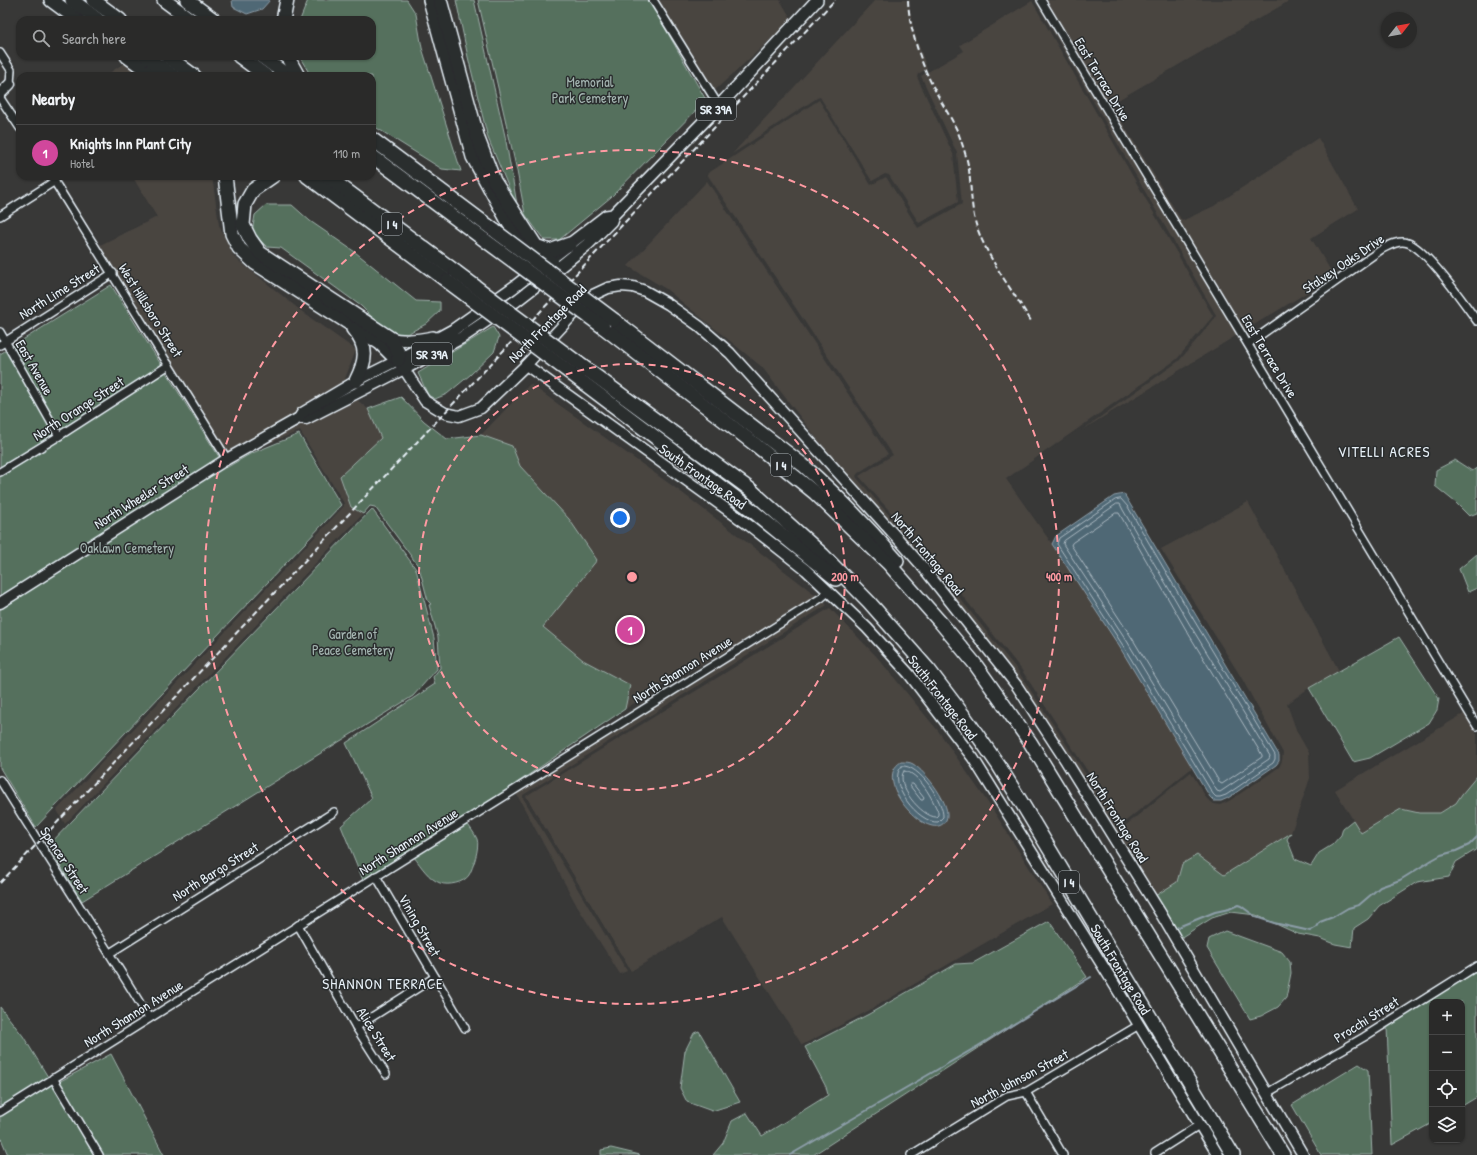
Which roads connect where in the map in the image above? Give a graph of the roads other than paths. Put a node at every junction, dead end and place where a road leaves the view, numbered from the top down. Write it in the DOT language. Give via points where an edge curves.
graph roads {
  1 [pos="51,0"];
  2 [pos="72,0"];
  3 [pos="93,0"];
  4 [pos="164,0"];
  5 [pos="187,0"];
  6 [pos="287,0"];
  7 [pos="430,0"];
  8 [pos="440,0"];
  9 [pos="653,0"];
  10 [pos="817,0"];
  11 [pos="1041,0"];
  12 [pos="73,16"];
  13 [pos="93,16"];
  14 [pos="115,16"];
  15 [pos="186,16"];
  16 [pos="209,16"];
  17 [pos="284,16"];
  18 [pos="0,53"];
  19 [pos="132,60"];
  20 [pos="151,60"];
  21 [pos="172,60"];
  22 [pos="244,60"];
  23 [pos="266,60"];
  24 [pos="289,60"];
  25 [pos="149,72"];
  26 [pos="168,72"];
  27 [pos="189,72"];
  28 [pos="261,72"];
  29 [pos="283,72"];
  30 [pos="296,72"];
  31 [pos="10,84"];
  32 [pos="0,94"];
  33 [pos="0,98"];
  34 [pos="719,106"];
  35 [pos="16,122"];
  36 [pos="376,142"];
  37 [pos="376,159"];
  38 [pos="52,180"];
  39 [pos="54,180"];
  40 [pos="226,180"];
  41 [pos="267,180"];
  42 [pos="322,180"];
  43 [pos="613,215"];
  44 [pos="0,216"];
  45 [pos="490,236"];
  46 [pos="570,244"];
  47 [pos="536,246"];
  48 [pos="550,268"];
  49 [pos="112,273"];
  50 [pos="343,319"];
  51 [pos="1477,321"];
  52 [pos="0,332"];
  53 [pos="448,334"];
  54 [pos="390,338"];
  55 [pos="3,343"];
  56 [pos="1248,344"];
  57 [pos="169,364"];
  58 [pos="401,365"];
  59 [pos="526,365"];
  60 [pos="356,381"];
  61 [pos="299,418"];
  62 [pos="59,436"];
  63 [pos="227,459"];
  64 [pos="0,472"];
  65 [pos="829,591"];
  66 [pos="0,603"];
  67 [pos="941,623"];
  68 [pos="1477,726"];
  69 [pos="0,780"];
  70 [pos="334,812"];
  71 [pos="376,876"];
  72 [pos="298,925"];
  73 [pos="110,953"];
  74 [pos="1477,966"];
  75 [pos="435,977"];
  76 [pos="149,1018"];
  77 [pos="1139,1025"];
  78 [pos="356,1027"];
  79 [pos="465,1028"];
  80 [pos="386,1074"];
  81 [pos="53,1078"];
  82 [pos="1026,1092"];
  83 [pos="1267,1093"];
  84 [pos="0,1112"];
  85 [pos="1200,1125"];
  86 [pos="1155,1153"];
  87 [pos="99,1155"];
  88 [pos="911,1155"];
  89 [pos="1063,1155"];
  90 [pos="1218,1155"];
  91 [pos="1233,1155"];
  92 [pos="1283,1155"];
  93 [pos="1303,1155"];
  1 -- 12 [label="highway"];
  2 -- 13 [label="highway"];
  3 -- 14 [label="highway"];
  4 -- 15 [label="highway"];
  5 -- 16 [label="highway"];
  6 -- 17 [label="highway"];
  7 -- 48 [label="highway" via="473,157 510,225"];
  8 -- 47 [label="highway" via="478,139 494,181"];
  9 -- 34 [label="street"];
  10 -- 34 [label="main road, SR 39A"];
  11 -- 56 [label="street, East Terrace Drive"];
  18 -- 31 [label="street" via="11,70"];
  19 -- 25 [label="highway"];
  20 -- 26 [label="highway"];
  21 -- 27 [label="highway"];
  22 -- 28 [label="highway"];
  23 -- 29 [label="highway"];
  24 -- 30 [label="highway"];
  31 -- 32 [label="street"];
  33 -- 35 [label="street"];
  34 -- 43 [label="main road, SR 39A"];
  36 -- 45 [label="highway"];
  37 -- 45 [label="highway, I 4"];
  38 -- 44 [label="street"];
  39 -- 49 [label="street, West Hillsboro Street"];
  40 -- 50 [label="highway" via="232,234 239,248 255,263"];
  41 -- 54 [label="highway" via="253,190 245,204 243,225 260,253"];
  42 -- 91 [label="highway, I 4, bridge" via="573,367 751,490 822,556 886,621 929,670 999,766"];
  43 -- 46 [label="main road, SR 39A" via="606,216"];
  43 -- 48 [label="main road, SR 39A" via="611,221 588,244"];
  45 -- 67 [label="highway, I 4, bridge" via="815,493 888,563"];
  45 -- 67 [label="highway, bridge" via="614,320 803,465 859,518 906,572"];
  46 -- 47 [label="highway" via="550,251"];
  46 -- 48 [label="main road, SR 39A"];
  47 -- 48 [label="highway"];
  48 -- 53 [label="main road, North Wheeler Street / SR 39A" via="514,287"];
  48 -- 58 [label="main road, North Wheeler Street / SR 39A" via="516,301 457,340"];
  49 -- 55 [label="street, North Lime Street"];
  49 -- 57 [label="street, West Hillsboro Street"];
  50 -- 58 [label="highway" via="380,343"];
  50 -- 60 [label="highway" via="359,336 364,350 363,367"];
  51 -- 56 [label="street, Stalvey Oaks Drive" via="1453,288 1418,248 1407,243 1395,243 1382,249"];
  52 -- 55 [label="street, East Avenue"];
  53 -- 54 [label="main road" via="418,340 400,341"];
  53 -- 58 [label="main road, North Wheeler Street / SR 39A"];
  54 -- 58 [label="highway" via="399,354"];
  55 -- 62 [label="street, East Avenue"];
  56 -- 68 [label="street, East Terrace Drive"];
  57 -- 62 [label="street, North Orange Street"];
  57 -- 63 [label="street, West Hillsboro Street"];
  58 -- 59 [label="street, North Frontage Road" via="425,401 445,413 459,416 481,408"];
  58 -- 60 [label="street, North Wheeler Street / SR 39A"];
  58 -- 61 [label="street, North Wheeler Street / SR 39A" via="306,419"];
  59 -- 65 [label="street, South Frontage Road" via="750,526"];
  59 -- 83 [label="street, North Frontage Road" via="594,296 608,288 621,286 645,291 668,304 730,353 922,566 1017,686 1157,908"];
  60 -- 61 [label="street, North Wheeler Street / SR 39A" via="302,413"];
  61 -- 63 [label="street, North Wheeler Street / SR 39A"];
  62 -- 64 [label="street, North Orange Street"];
  63 -- 66 [label="street, North Wheeler Street"];
  65 -- 71 [label="street, North Shannon Avenue"];
  65 -- 77 [label="street, South Frontage Road" via="909,674 974,758"];
  67 -- 92 [label="highway, I 4" via="975,664 1030,742"];
  69 -- 73 [label="street, Spencer Street"];
  70 -- 73 [label="street, North Bargo Street"];
  71 -- 72 [label="street, North Shannon Avenue"];
  71 -- 75 [label="street, Vining Street"];
  72 -- 76 [label="street, North Shannon Avenue"];
  72 -- 78 [label="street, Alice Street"];
  73 -- 76 [label="street, Spencer Street"];
  74 -- 83 [label="street, Procchi Street" via="1364,1037"];
  75 -- 78 [label="street"];
  75 -- 79 [label="street, Vining Street"];
  76 -- 81 [label="street, North Shannon Avenue"];
  77 -- 82 [label="street, North Johnson Street"];
  77 -- 85 [label="street, South Frontage Road"];
  78 -- 80 [label="street, Alice Street"];
  81 -- 84 [label="street, North Shannon Avenue"];
  81 -- 87 [label="street"];
  82 -- 88 [label="street, North Johnson Street" via="1008,1096"];
  82 -- 89 [label="street"];
  83 -- 93 [label="street, North Frontage Road"];
  85 -- 86 [label="street"];
  85 -- 90 [label="street, South Frontage Road"];
}
